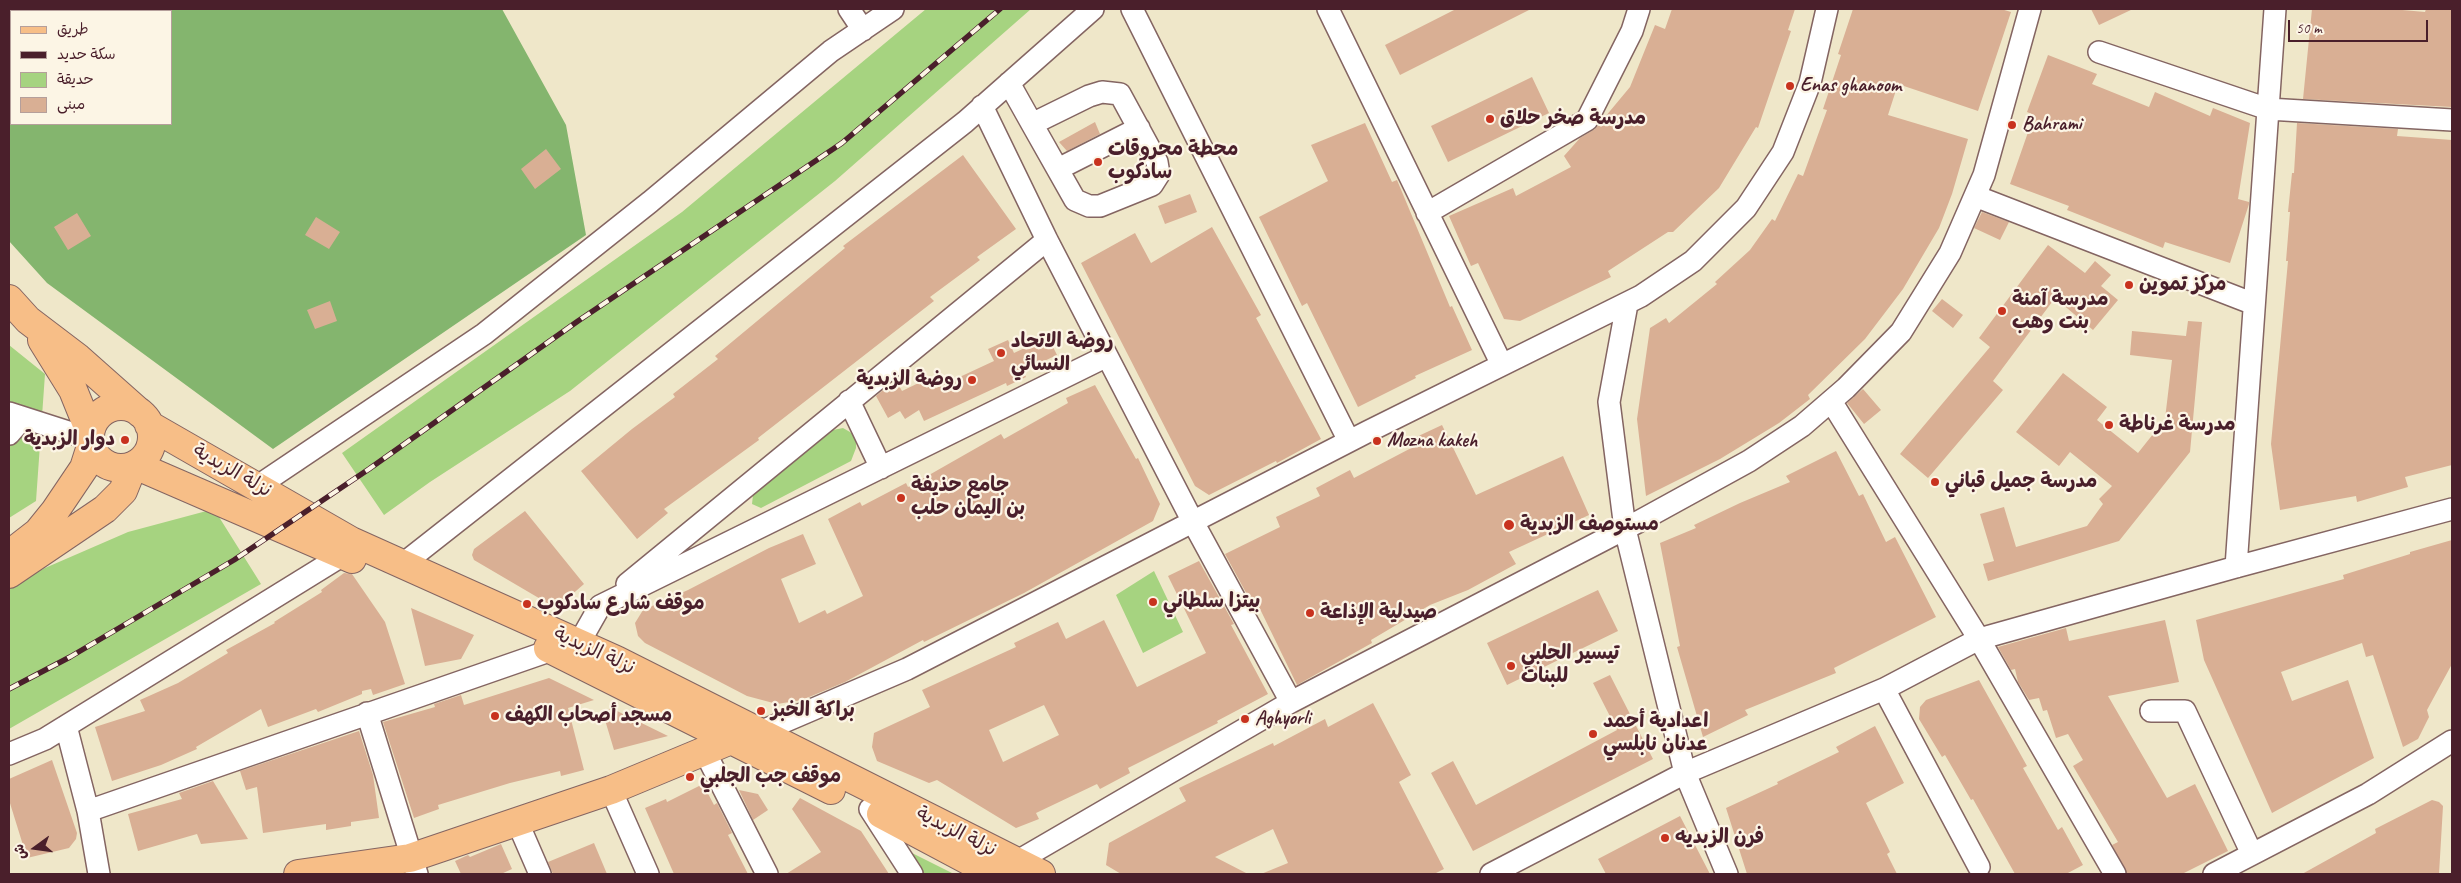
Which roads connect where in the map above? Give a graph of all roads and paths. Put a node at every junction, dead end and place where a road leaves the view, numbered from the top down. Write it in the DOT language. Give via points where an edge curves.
graph roads {
  1 [pos="849,9"];
  2 [pos="893,9"];
  3 [pos="1092,9"];
  4 [pos="1132,9"];
  5 [pos="1328,9"];
  6 [pos="1638,9"];
  7 [pos="1827,9"];
  8 [pos="2030,9"];
  9 [pos="2275,9"];
  10 [pos="863,30"];
  11 [pos="2099,52"];
  12 [pos="1009,83"];
  13 [pos="982,106"];
  14 [pos="2268,109"];
  15 [pos="2452,120"];
  16 [pos="1032,124"];
  17 [pos="1139,128"];
  18 [pos="1058,169"];
  19 [pos="1975,196"];
  20 [pos="1427,212"];
  21 [pos="1047,240"];
  22 [pos="9,299"];
  23 [pos="1627,304"];
  24 [pos="2254,304"];
  25 [pos="28,320"];
  26 [pos="1107,356"];
  27 [pos="1502,365"];
  28 [pos="849,401"];
  29 [pos="1831,401"];
  30 [pos="16,415"];
  31 [pos="146,420"];
  32 [pos="9,434"];
  33 [pos="91,439"];
  34 [pos="1349,441"];
  35 [pos="134,465"];
  36 [pos="881,468"];
  37 [pos="258,486"];
  38 [pos="2452,509"];
  39 [pos="1193,522"];
  40 [pos="1625,529"];
  41 [pos="9,555"];
  42 [pos="343,555"];
  43 [pos="403,564"];
  44 [pos="2236,567"];
  45 [pos="9,574"];
  46 [pos="600,606"];
  47 [pos="1980,640"];
  48 [pos="579,643"];
  49 [pos="552,650"];
  50 [pos="1884,689"];
  51 [pos="1290,702"];
  52 [pos="2152,711"];
  53 [pos="367,713"];
  54 [pos="66,726"];
  55 [pos="760,732"];
  56 [pos="731,740"];
  57 [pos="2452,741"];
  58 [pos="705,752"];
  59 [pos="9,754"];
  60 [pos="1685,773"];
  61 [pos="611,790"];
  62 [pos="870,809"];
  63 [pos="88,811"];
  64 [pos="517,821"];
  65 [pos="2243,864"];
  66 [pos="414,866"];
  67 [pos="1005,868"];
  68 [pos="1979,868"];
  69 [pos="99,874"];
  70 [pos="298,874"];
  71 [pos="540,874"];
  72 [pos="648,874"];
  73 [pos="767,874"];
  74 [pos="912,874"];
  75 [pos="1041,874"];
  76 [pos="1491,874"];
  77 [pos="1727,874"];
  78 [pos="2115,874"];
  79 [pos="2214,874"];
  1 -- 10 [label="street"];
  2 -- 10 [label="street"];
  3 -- 12 [label="street"];
  4 -- 34 [label="street"];
  5 -- 20 [label="street"];
  6 -- 20 [label="street" via="1632,31 1587,120"];
  7 -- 23 [label="street" via="1810,83 1783,152 1746,208 1693,262"];
  8 -- 19 [label="street" via="1984,175"];
  9 -- 14 [label="street"];
  10 -- 37 [label="street" via="831,51 650,202 484,334"];
  11 -- 14 [label="street"];
  12 -- 13 [label="street"];
  12 -- 16 [label="street"];
  13 -- 21 [label="street"];
  13 -- 43 [label="street"];
  14 -- 15 [label="street"];
  14 -- 24 [label="street"];
  16 -- 17 [label="street" via="1102,92 1120,94"];
  16 -- 18 [label="street"];
  17 -- 18 [label="street"];
  17 -- 18 [label="street" via="1157,162 1159,174 1152,185 1100,206 1089,206 1075,200"];
  19 -- 24 [label="street"];
  19 -- 29 [label="street" via="1950,253 1901,332"];
  20 -- 27 [label="street"];
  21 -- 26 [label="street"];
  21 -- 28 [label="street"];
  22 -- 25 [label="main road"];
  23 -- 27 [label="street"];
  23 -- 40 [label="street" via="1609,402"];
  24 -- 44 [label="street"];
  25 -- 31 [label="main road" via="78,358"];
  25 -- 33 [label="main road" via="61,369"];
  26 -- 36 [label="street"];
  26 -- 39 [label="street"];
  27 -- 34 [label="street"];
  28 -- 36 [label="street"];
  28 -- 46 [label="street"];
  29 -- 40 [label="street" via="1802,426 1749,461"];
  29 -- 47 [label="street"];
  30 -- 32 [label="street"];
  30 -- 33 [label="street"];
  31 -- 33 [label="main road" via="126,407 117,407 99,415"];
  31 -- 35 [label="main road" via="151,443 143,460"];
  31 -- 37 [label="main road, نزلة الزبدية"];
  33 -- 35 [label="main road" via="95,454 108,465 125,468"];
  33 -- 41 [label="main road" via="84,468 55,511 38,532"];
  34 -- 39 [label="street"];
  35 -- 42 [label="main road, نزلة الزبدية"];
  35 -- 45 [label="main road" via="123,491 105,509"];
  36 -- 46 [label="street"];
  37 -- 43 [label="main road, نزلة الزبدية" via="350,541"];
  38 -- 44 [label="street"];
  39 -- 51 [label="street"];
  39 -- 55 [label="street" via="907,669"];
  40 -- 51 [label="street"];
  40 -- 60 [label="street"];
  42 -- 49 [label="main road, نزلة الزبدية"];
  42 -- 54 [label="street"];
  43 -- 48 [label="main road, نزلة الزبدية"];
  44 -- 47 [label="street"];
  46 -- 48 [label="street"];
  47 -- 50 [label="street"];
  47 -- 78 [label="street"];
  48 -- 55 [label="main road, نزلة الزبدية"];
  49 -- 53 [label="street"];
  49 -- 56 [label="main road, نزلة الزبدية"];
  50 -- 60 [label="street"];
  50 -- 68 [label="street"];
  51 -- 67 [label="street"];
  52 -- 65 [label="street" via="2185,711"];
  53 -- 63 [label="street"];
  53 -- 66 [label="street"];
  54 -- 59 [label="street"];
  54 -- 63 [label="street"];
  55 -- 67 [label="main road, نزلة الزبدية"];
  56 -- 58 [label="main road"];
  56 -- 62 [label="main road, نزلة الزبدية"];
  57 -- 65 [label="street" via="2368,794"];
  58 -- 61 [label="main road"];
  58 -- 73 [label="street"];
  60 -- 76 [label="street"];
  60 -- 77 [label="street"];
  61 -- 64 [label="main road"];
  61 -- 72 [label="street"];
  62 -- 67 [label="main road, نزلة الزبدية"];
  62 -- 74 [label="street"];
  63 -- 69 [label="street"];
  64 -- 66 [label="main road"];
  64 -- 71 [label="street"];
  65 -- 79 [label="street"];
  66 -- 70 [label="main road"];
  67 -- 75 [label="main road, نزلة الزبدية"];
}
